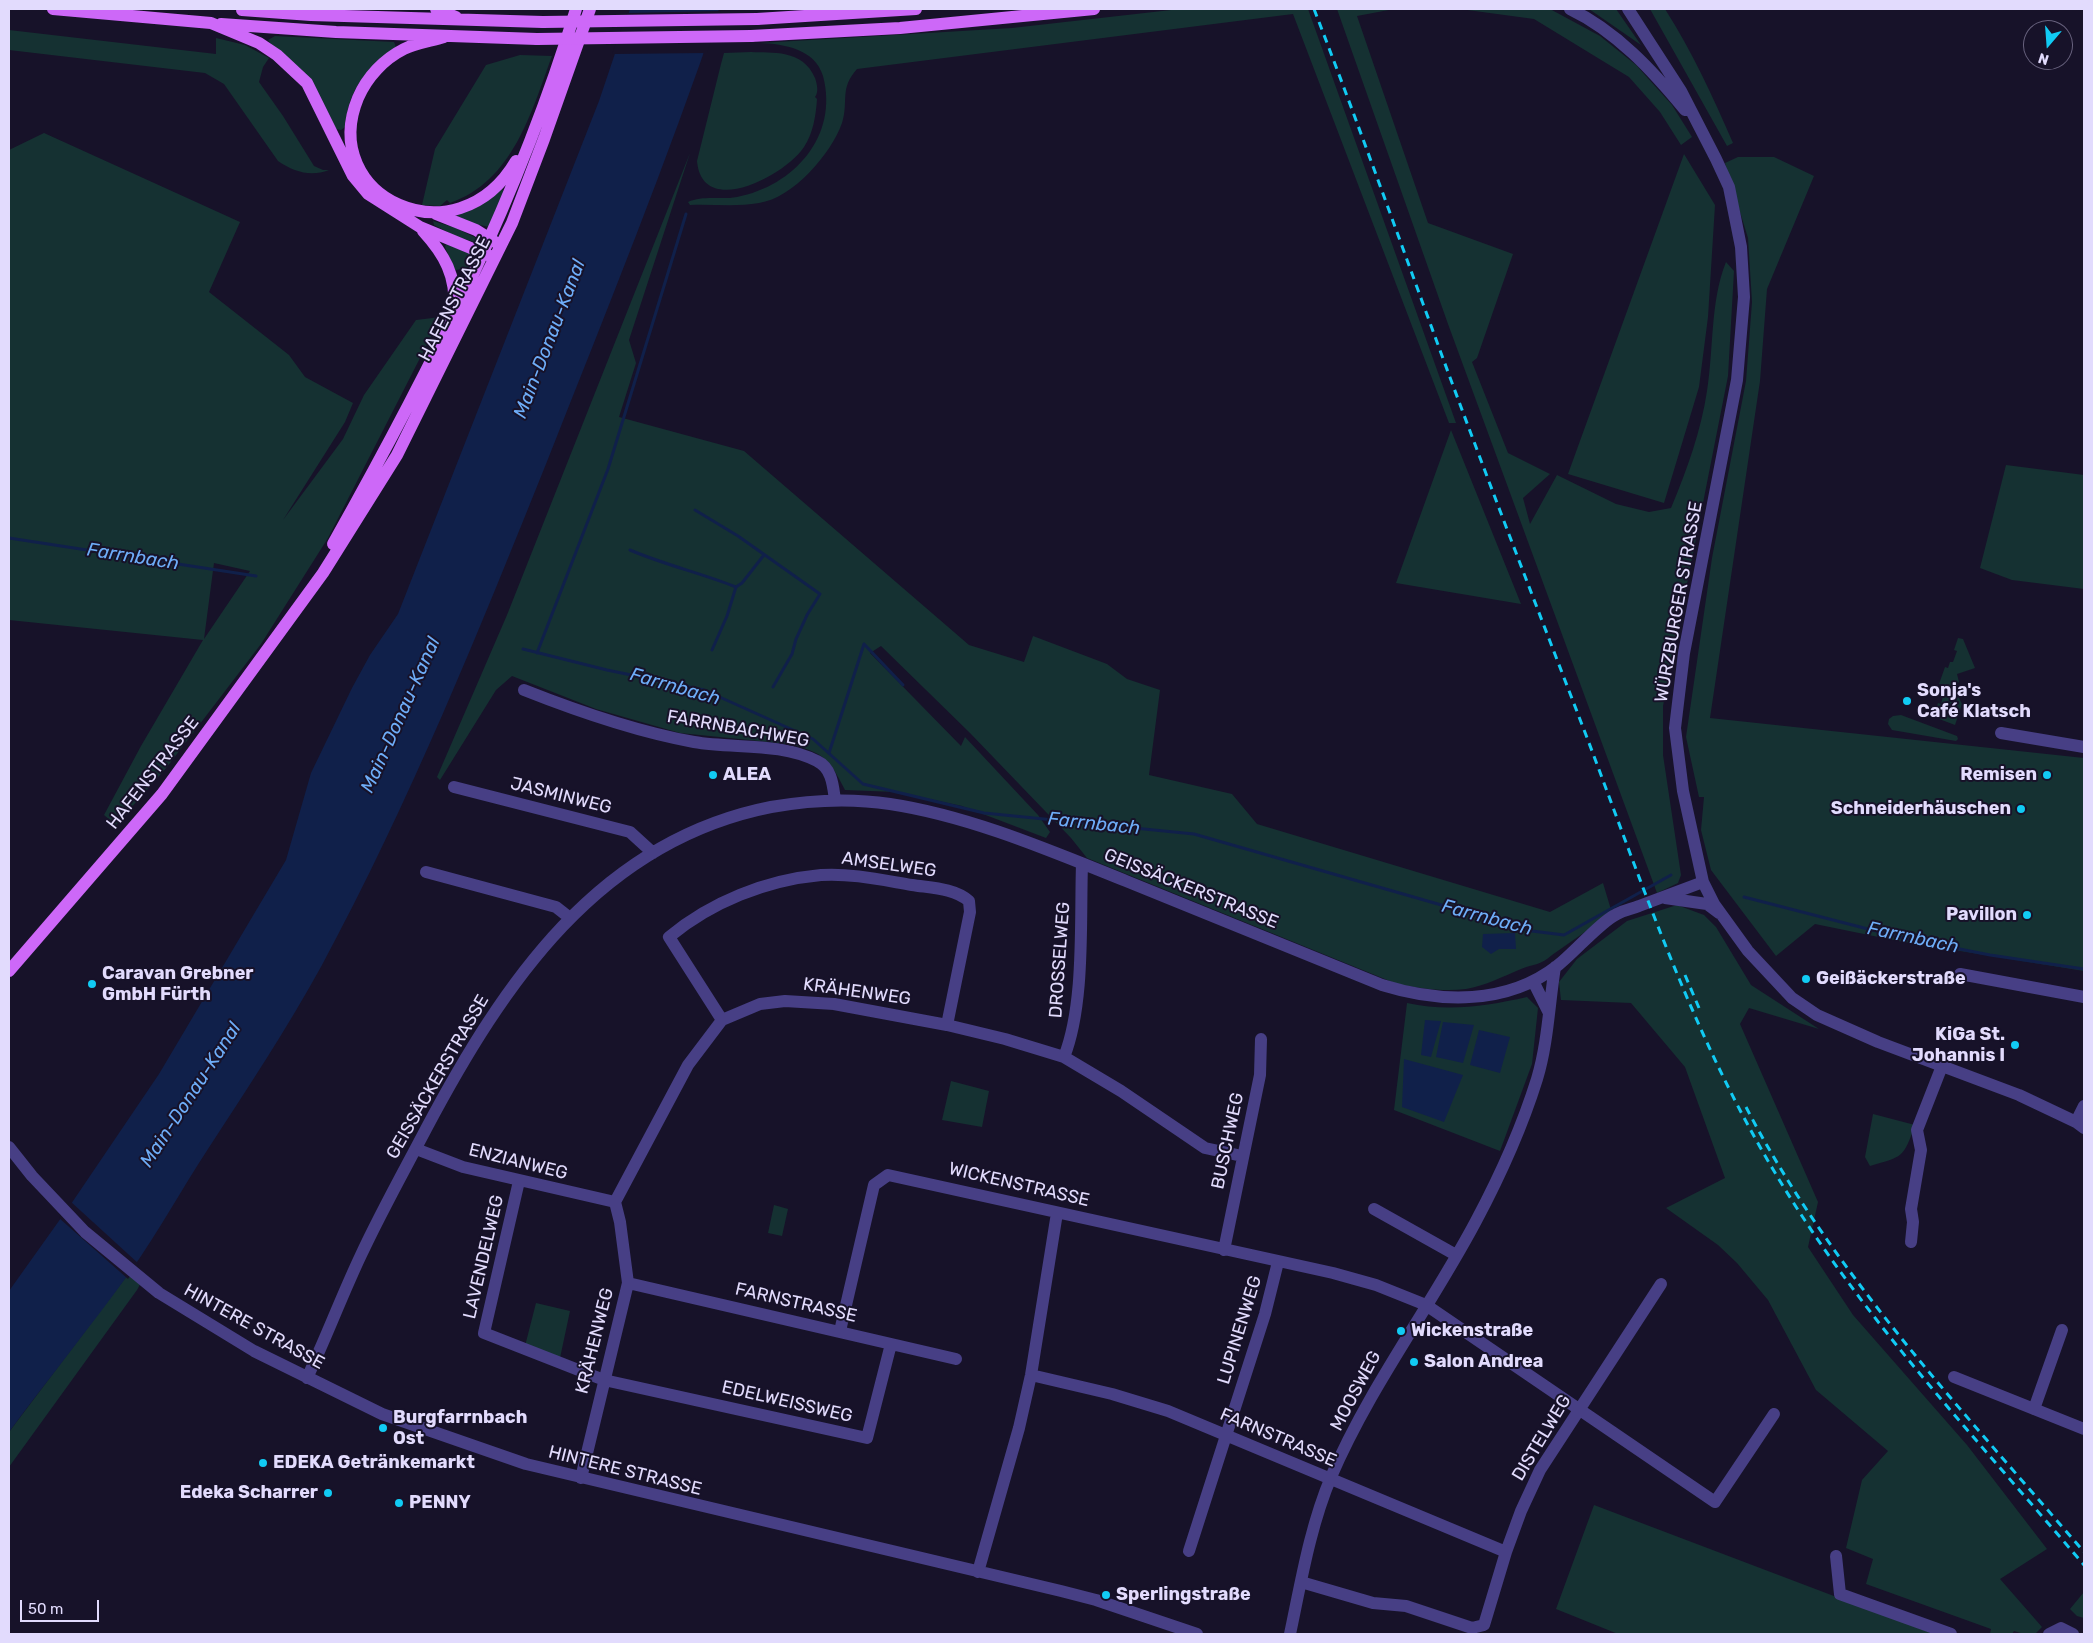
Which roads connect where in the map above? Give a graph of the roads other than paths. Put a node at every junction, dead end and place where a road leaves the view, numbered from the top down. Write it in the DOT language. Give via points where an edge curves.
graph roads {
  1 [pos="53,9"];
  2 [pos="239,9"];
  3 [pos="436,9"];
  4 [pos="576,9"];
  5 [pos="590,9"];
  6 [pos="916,9"];
  7 [pos="1094,9"];
  8 [pos="1570,9"];
  9 [pos="1628,9"];
  10 [pos="465,21"];
  11 [pos="212,23"];
  12 [pos="444,37"];
  13 [pos="534,131"];
  14 [pos="1705,136"];
  15 [pos="434,213"];
  16 [pos="420,227"];
  17 [pos="490,238"];
  18 [pos="493,252"];
  19 [pos="453,317"];
  20 [pos="312,586"];
  21 [pos="524,690"];
  22 [pos="2001,733"];
  23 [pos="2084,747"];
  24 [pos="454,787"];
  25 [pos="835,800"];
  26 [pos="652,853"];
  27 [pos="1082,864"];
  28 [pos="426,872"];
  29 [pos="1703,882"];
  30 [pos="1662,897"];
  31 [pos="1723,916"];
  32 [pos="570,918"];
  33 [pos="1555,967"];
  34 [pos="9,971"];
  35 [pos="1960,974"];
  36 [pos="1533,981"];
  37 [pos="2084,997"];
  38 [pos="1548,1011"];
  39 [pos="722,1020"];
  40 [pos="947,1025"];
  41 [pos="1261,1039"];
  42 [pos="1064,1057"];
  43 [pos="1942,1066"];
  44 [pos="2084,1106"];
  45 [pos="2080,1125"];
  46 [pos="9,1147"];
  47 [pos="416,1149"];
  48 [pos="1242,1156"];
  49 [pos="519,1181"];
  50 [pos="614,1202"];
  51 [pos="1374,1209"];
  52 [pos="1057,1212"];
  53 [pos="1911,1242"];
  54 [pos="1224,1250"];
  55 [pos="1456,1255"];
  56 [pos="1278,1262"];
  57 [pos="628,1283"];
  58 [pos="1661,1284"];
  59 [pos="1426,1305"];
  60 [pos="2062,1330"];
  61 [pos="840,1331"];
  62 [pos="891,1344"];
  63 [pos="956,1359"];
  64 [pos="1031,1375"];
  65 [pos="307,1378"];
  66 [pos="1954,1378"];
  67 [pos="604,1380"];
  68 [pos="2034,1409"];
  69 [pos="1578,1410"];
  70 [pos="1774,1414"];
  71 [pos="2084,1430"];
  72 [pos="1226,1434"];
  73 [pos="580,1478"];
  74 [pos="1330,1478"];
  75 [pos="1189,1551"];
  76 [pos="1506,1552"];
  77 [pos="1836,1556"];
  78 [pos="978,1572"];
  79 [pos="1301,1582"];
  80 [pos="1197,1634"];
  81 [pos="1290,1634"];
  82 [pos="1951,1634"];
  83 [pos="2049,1634"];
  84 [pos="2074,1634"];
  1 -- 11 [label="main road"];
  2 -- 10 [label="main road"];
  3 -- 10 [label="main road"];
  4 -- 13 [label="main road, HAFENSTRASSE"];
  5 -- 18 [label="main road, HAFENSTRASSE" via="544,139"];
  6 -- 10 [label="main road, bridge" via="757,18"];
  7 -- 12 [label="main road, bridge" via="900,28 751,36"];
  8 -- 14 [label="street" via="1612,34 1663,84"];
  9 -- 14 [label="street, WÜRZBURGER STRASSE" via="1660,56"];
  11 -- 12 [label="main road"];
  11 -- 16 [label="main road" via="259,43 293,68 307,83 353,176 377,202"];
  12 -- 15 [label="main road" via="404,49 380,65 362,88 351,130 358,164 379,191 414,211"];
  13 -- 15 [label="main road" via="511,169 484,197 470,205"];
  13 -- 17 [label="main road, HAFENSTRASSE"];
  14 -- 29 [label="street, WÜRZBURGER STRASSE" via="1728,187 1741,247 1744,297 1737,380 1684,653 1675,728 1683,791"];
  15 -- 17 [label="main road"];
  16 -- 18 [label="main road"];
  16 -- 19 [label="main road" via="440,250 452,275 455,294"];
  17 -- 18 [label="main road, HAFENSTRASSE"];
  18 -- 19 [label="main road, HAFENSTRASSE"];
  18 -- 20 [label="main road, HAFENSTRASSE" via="397,455"];
  19 -- 20 [label="main road, HAFENSTRASSE"];
  20 -- 34 [label="main road, HAFENSTRASSE" via="162,794"];
  21 -- 25 [label="street, FARRNBACHWEG" via="673,737 716,745 769,748 819,761 831,774"];
  22 -- 23 [label="street"];
  24 -- 26 [label="street, JASMINWEG" via="630,832"];
  25 -- 26 [label="street, GEISSÄCKERSTRASSE" via="792,803 728,817 686,834"];
  25 -- 27 [label="street, GEISSÄCKERSTRASSE" via="888,804 949,817"];
  26 -- 32 [label="street, GEISSÄCKERSTRASSE"];
  27 -- 36 [label="street, GEISSÄCKERSTRASSE" via="1403,992 1458,998 1509,990"];
  27 -- 42 [label="street, DROSSELWEG" via="1078,997 1072,1038"];
  28 -- 32 [label="street" via="556,907"];
  29 -- 30 [label="street, GEISSÄCKERSTRASSE"];
  29 -- 31 [label="street, WÜRZBURGER STRASSE"];
  30 -- 31 [label="street, GEISSÄCKERSTRASSE" via="1708,904"];
  30 -- 33 [label="street, GEISSÄCKERSTRASSE" via="1616,914"];
  31 -- 43 [label="street, WÜRZBURGER STRASSE" via="1748,951 1792,998 1846,1029"];
  32 -- 47 [label="street, GEISSÄCKERSTRASSE" via="520,974 488,1019"];
  33 -- 36 [label="street, GEISSÄCKERSTRASSE"];
  33 -- 38 [label="street, MOOSWEG"];
  35 -- 37 [label="street"];
  36 -- 38 [label="street"];
  38 -- 55 [label="street, MOOSWEG" via="1543,1056 1529,1100 1492,1188"];
  39 -- 40 [label="street, KRÄHENWEG" via="760,1004 806,1001"];
  39 -- 40 [label="street, AMSELWEG" via="669,937 686,923 735,896 780,881 822,875 863,876 956,893 969,901 970,912"];
  39 -- 50 [label="street" via="688,1065"];
  40 -- 42 [label="street, KRÄHENWEG"];
  41 -- 48 [label="street, BUSCHWEG" via="1260,1075"];
  42 -- 48 [label="street, KRÄHENWEG" via="1121,1090 1205,1148"];
  43 -- 45 [label="street, WÜRZBURGER STRASSE" via="2019,1095"];
  43 -- 53 [label="street" via="1917,1130 1922,1150 1911,1209"];
  44 -- 45 [label="street"];
  46 -- 65 [label="street, HINTERE STRASSE" via="85,1232 159,1293"];
  47 -- 49 [label="street, ENZIANWEG" via="463,1167"];
  47 -- 65 [label="street, GEISSÄCKERSTRASSE" via="362,1254"];
  48 -- 54 [label="street, BUSCHWEG"];
  49 -- 50 [label="street, ENZIANWEG"];
  49 -- 67 [label="street, LAVENDELWEG" via="484,1333"];
  50 -- 57 [label="street, KRÄHENWEG" via="620,1222"];
  51 -- 55 [label="street"];
  52 -- 54 [label="street, WICKENSTRASSE"];
  52 -- 61 [label="street, WICKENSTRASSE" via="888,1175 874,1185"];
  52 -- 64 [label="street"];
  54 -- 56 [label="street, WICKENSTRASSE"];
  55 -- 59 [label="street, MOOSWEG"];
  56 -- 59 [label="street, WICKENSTRASSE" via="1376,1285"];
  56 -- 72 [label="street, LUPINENWEG" via="1264,1318"];
  57 -- 61 [label="street, FARNSTRASSE"];
  57 -- 67 [label="street, KRÄHENWEG"];
  58 -- 69 [label="street, DISTELWEG"];
  59 -- 69 [label="street, WICKENSTRASSE"];
  59 -- 74 [label="street, MOOSWEG" via="1369,1401"];
  60 -- 68 [label="street"];
  61 -- 62 [label="street, FARNSTRASSE"];
  62 -- 63 [label="street, FARNSTRASSE"];
  62 -- 67 [label="street, EDELWEISSWEG" via="868,1438"];
  64 -- 72 [label="street, FARNSTRASSE" via="1112,1394"];
  64 -- 78 [label="street"];
  65 -- 73 [label="street, HINTERE STRASSE" via="382,1414 472,1448"];
  66 -- 68 [label="street"];
  67 -- 73 [label="street, KRÄHENWEG"];
  68 -- 71 [label="street"];
  69 -- 70 [label="street, WICKENSTRASSE" via="1715,1502"];
  69 -- 76 [label="street, DISTELWEG" via="1540,1470"];
  72 -- 74 [label="street, FARNSTRASSE"];
  72 -- 75 [label="street, LUPINENWEG"];
  73 -- 78 [label="street, HINTERE STRASSE"];
  74 -- 76 [label="street, FARNSTRASSE"];
  74 -- 79 [label="street, MOOSWEG"];
  76 -- 79 [label="street, DISTELWEG" via="1484,1625 1472,1628 1406,1606 1373,1603"];
  77 -- 82 [label="street" via="1840,1594"];
  78 -- 80 [label="street, HINTERE STRASSE" via="1096,1600"];
  79 -- 81 [label="street, MOOSWEG"];
  83 -- 84 [label="street" via="2061,1628"];
}
